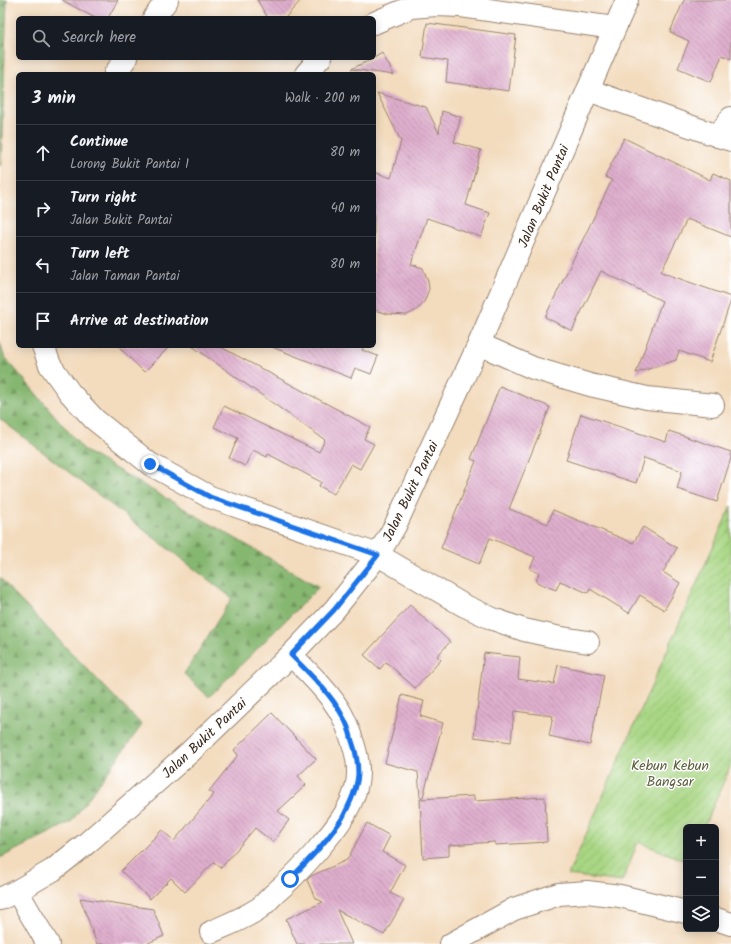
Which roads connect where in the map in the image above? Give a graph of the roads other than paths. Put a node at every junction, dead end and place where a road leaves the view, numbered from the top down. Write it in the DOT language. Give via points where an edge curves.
graph roads {
  1 [pos="167,0"];
  2 [pos="627,0"];
  3 [pos="155,16"];
  4 [pos="376,22"];
  5 [pos="614,28"];
  6 [pos="125,60"];
  7 [pos="318,60"];
  8 [pos="116,72"];
  9 [pos="308,72"];
  10 [pos="588,90"];
  11 [pos="731,118"];
  12 [pos="725,138"];
  13 [pos="479,344"];
  14 [pos="43,348"];
  15 [pos="713,405"];
  16 [pos="378,555"];
  17 [pos="588,642"];
  18 [pos="291,655"];
  19 [pos="9,895"];
  20 [pos="683,911"];
  21 [pos="719,920"];
  22 [pos="731,924"];
  23 [pos="211,932"];
  24 [pos="48,944"];
  25 [pos="451,944"];
  1 -- 3 [label="street"];
  2 -- 5 [label="street, Jalan Bukit Pantai"];
  4 -- 5 [label="street" via="411,8 436,5 461,6"];
  5 -- 10 [label="street, Jalan Bukit Pantai"];
  6 -- 8 [label="street"];
  7 -- 9 [label="street"];
  10 -- 12 [label="street"];
  10 -- 13 [label="street, Jalan Bukit Pantai"];
  11 -- 12 [label="street"];
  13 -- 15 [label="street" via="533,368 590,385 647,398"];
  13 -- 16 [label="street, Jalan Bukit Pantai" via="395,526"];
  14 -- 16 [label="street" via="50,365 70,393 94,419 150,464 210,497"];
  16 -- 17 [label="street" via="463,605 493,618 524,630"];
  16 -- 18 [label="street, Jalan Bukit Pantai" via="334,610"];
  18 -- 19 [label="street, Jalan Bukit Pantai" via="190,752 87,844 53,870"];
  18 -- 23 [label="street" via="310,673 342,715 356,753 356,788 343,818 290,879 259,909"];
  19 -- 24 [label="street"];
  20 -- 25 [label="street" via="620,896 587,892 559,894 514,909"];
  21 -- 22 [label="street"];
}
